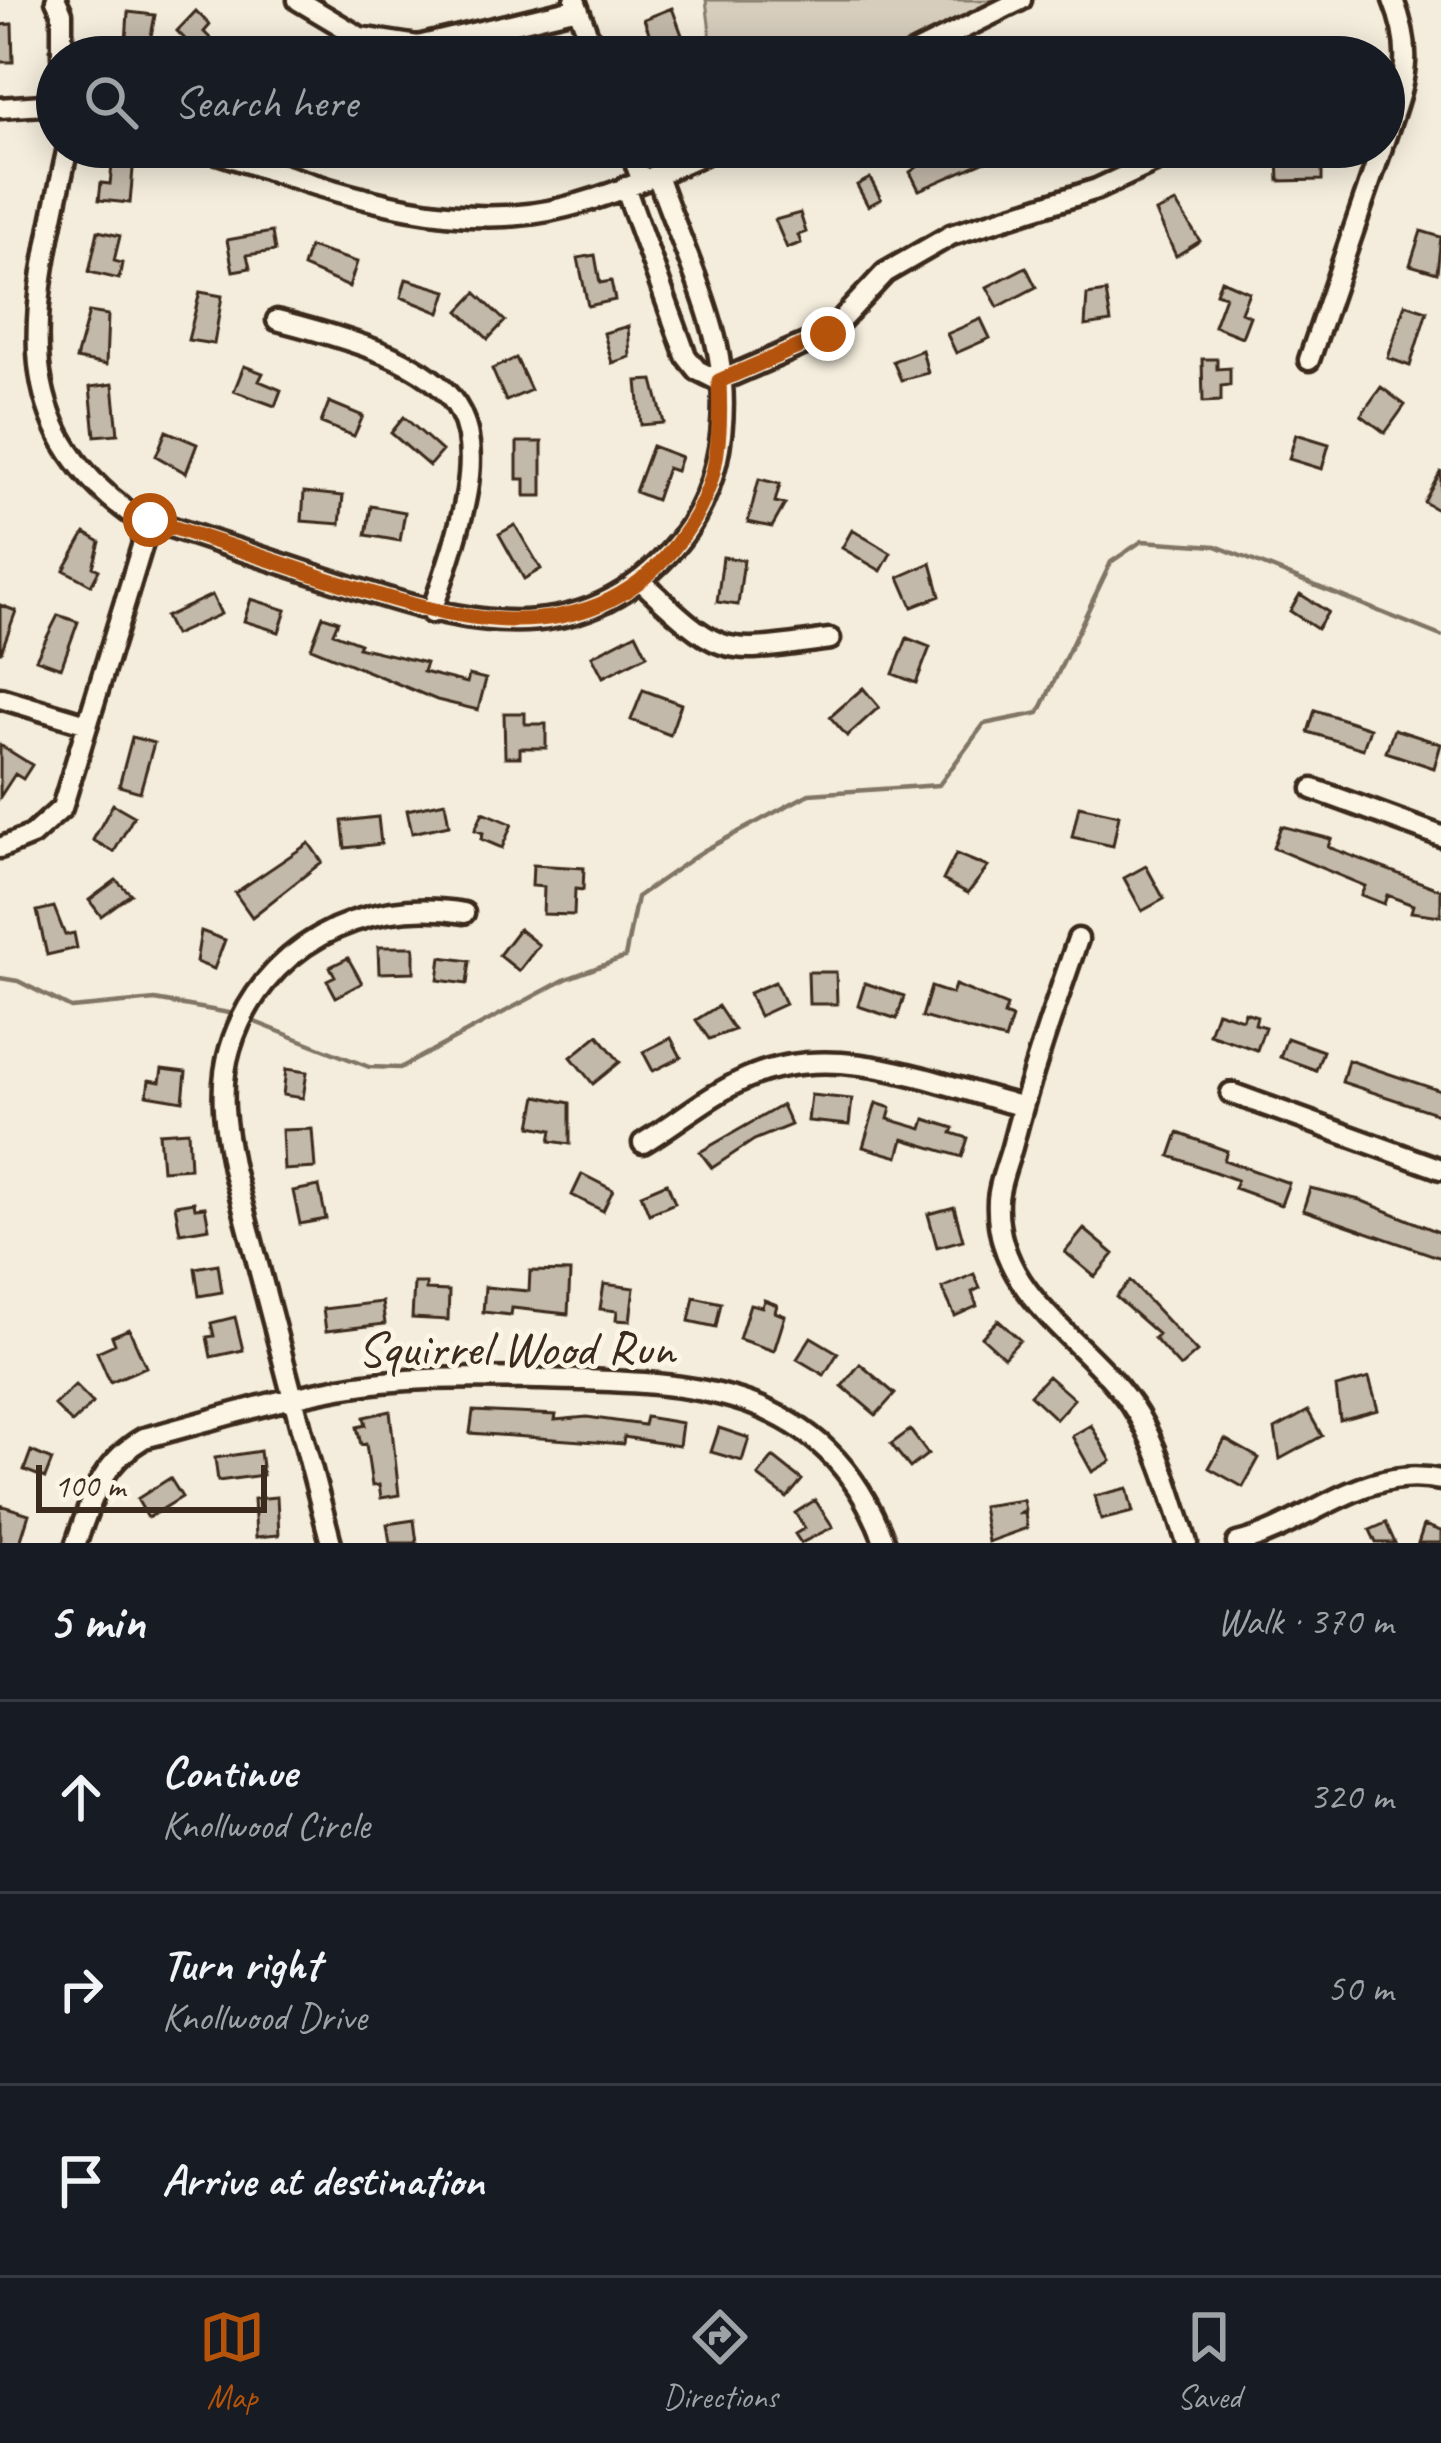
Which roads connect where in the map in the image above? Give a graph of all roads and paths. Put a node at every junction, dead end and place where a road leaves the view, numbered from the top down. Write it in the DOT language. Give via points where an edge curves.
graph roads {
  1 [pos="56,0"];
  2 [pos="298,0"];
  3 [pos="1021,0"];
  4 [pos="1393,0"];
  5 [pos="576,4"];
  6 [pos="62,36"];
  7 [pos="358,36"];
  8 [pos="456,36"];
  9 [pos="588,36"];
  10 [pos="948,36"];
  11 [pos="1404,36"];
  12 [pos="36,105"];
  13 [pos="0,108"];
  14 [pos="64,168"];
  15 [pos="267,168"];
  16 [pos="636,168"];
  17 [pos="671,168"];
  18 [pos="1142,168"];
  19 [pos="1375,168"];
  20 [pos="641,181"];
  21 [pos="277,320"];
  22 [pos="17,328"];
  23 [pos="1309,360"];
  24 [pos="719,381"];
  25 [pos="46,452"];
  26 [pos="150,520"];
  27 [pos="642,582"];
  28 [pos="431,613"];
  29 [pos="830,639"];
  30 [pos="0,698"];
  31 [pos="87,724"];
  32 [pos="1313,789"];
  33 [pos="1441,836"];
  34 [pos="0,848"];
  35 [pos="464,913"];
  36 [pos="1078,938"];
  37 [pos="1231,1093"];
  38 [pos="1021,1106"];
  39 [pos="643,1143"];
  40 [pos="1441,1169"];
  41 [pos="292,1400"];
  42 [pos="1440,1480"];
  43 [pos="76,1543"];
  44 [pos="331,1543"];
  45 [pos="885,1543"];
  46 [pos="1187,1543"];
  47 [pos="1237,1543"];
  1 -- 6 [label="street"];
  2 -- 7 [label="street"];
  3 -- 10 [label="street"];
  4 -- 11 [label="street"];
  5 -- 8 [label="street"];
  5 -- 9 [label="street"];
  12 -- 13 [label="street"];
  14 -- 22 [label="street"];
  15 -- 20 [label="street" via="452,216 564,208"];
  16 -- 20 [label="street"];
  17 -- 20 [label="street"];
  18 -- 24 [label="street" via="950,235 885,273 828,334"];
  19 -- 23 [label="street"];
  20 -- 24 [label="street" via="719,356"];
  20 -- 24 [label="street" via="686,356"];
  21 -- 28 [label="street" via="404,364 440,383 461,407 474,464 460,535"];
  24 -- 27 [label="street" via="722,446 706,497 689,532"];
  25 -- 26 [label="street" via="91,493"];
  26 -- 28 [label="street"];
  26 -- 31 [label="street"];
  27 -- 28 [label="street" via="581,614 535,621"];
  27 -- 29 [label="street" via="700,636 736,652"];
  30 -- 31 [label="street"];
  31 -- 34 [label="street" via="62,808 32,835"];
  32 -- 33 [label="street"];
  35 -- 41 [label="street" via="376,911 325,932 261,986 229,1051 223,1121"];
  36 -- 38 [label="street"];
  37 -- 40 [label="street"];
  38 -- 39 [label="street" via="870,1066 815,1061 749,1077"];
  38 -- 46 [label="street" via="998,1199 1007,1259 1023,1288 1139,1416"];
  41 -- 43 [label="street, Squirrel Wood Run" via="144,1438 116,1454"];
  41 -- 44 [label="street"];
  41 -- 45 [label="street, Squirrel Wood Run" via="379,1382 455,1378 725,1392 786,1419 823,1448 865,1497"];
  42 -- 47 [label="street" via="1384,1478 1301,1522"];
}
